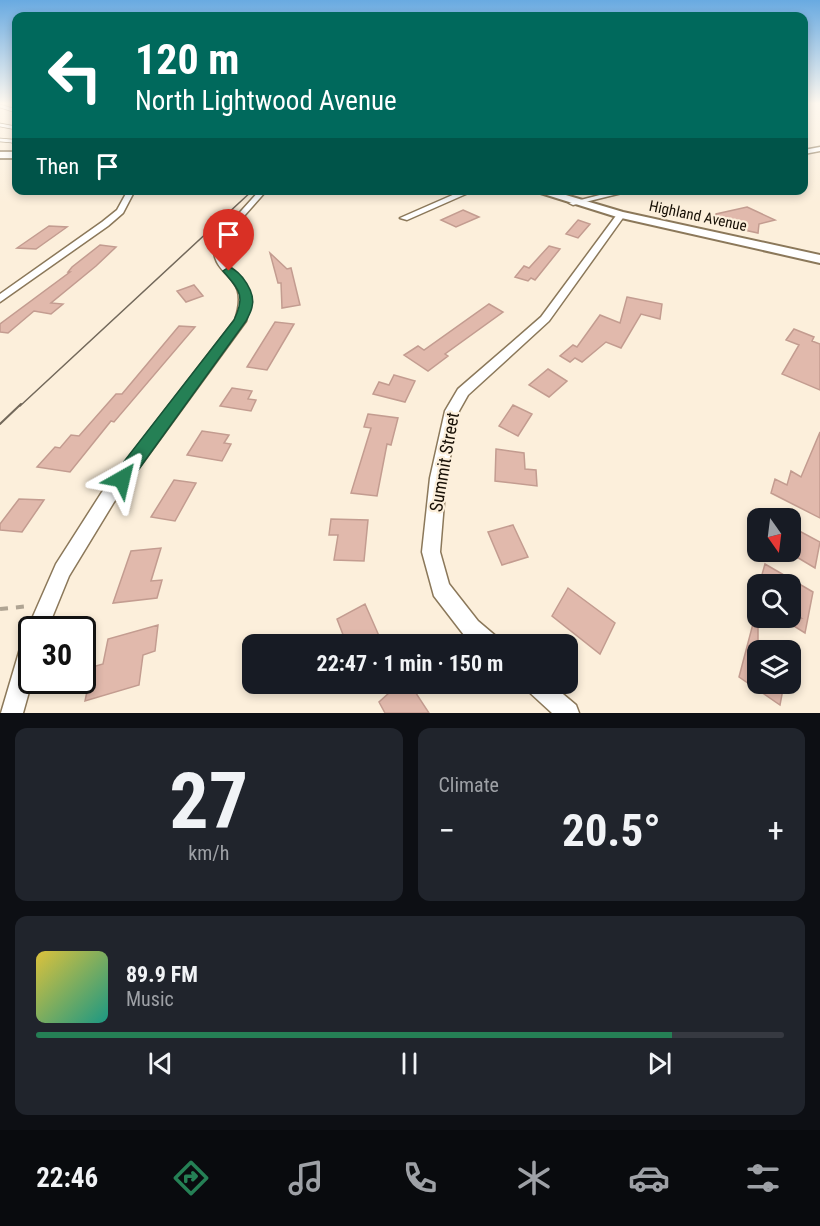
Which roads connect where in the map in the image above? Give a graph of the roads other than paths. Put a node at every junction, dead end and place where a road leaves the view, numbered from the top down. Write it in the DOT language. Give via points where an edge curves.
graph roads {
  1 [pos="129,195"];
  2 [pos="260,195"];
  3 [pos="460,195"];
  4 [pos="550,195"];
  5 [pos="609,195"];
  6 [pos="573,203"];
  7 [pos="621,215"];
  8 [pos="404,218"];
  9 [pos="820,259"];
  10 [pos="0,299"];
  11 [pos="42,616"];
  12 [pos="478,634"];
  13 [pos="18,692"];
  14 [pos="546,694"];
  15 [pos="12,713"];
  16 [pos="568,713"];
  1 -- 10 [label="street" via="120,211 105,224"];
  2 -- 11 [label="street" via="218,241 215,250 246,295 247,306 240,321 108,497 62,570"];
  3 -- 8 [label="street"];
  4 -- 6 [label="street, Highland Avenue"];
  5 -- 6 [label="street"];
  6 -- 7 [label="street, Highland Avenue"];
  7 -- 9 [label="street, Highland Avenue"];
  7 -- 12 [label="street, Summit Street" via="545,319 463,392 452,411 438,478 431,552 441,589"];
  13 -- 15 [label="street"];
  14 -- 16 [label="street"];
}
